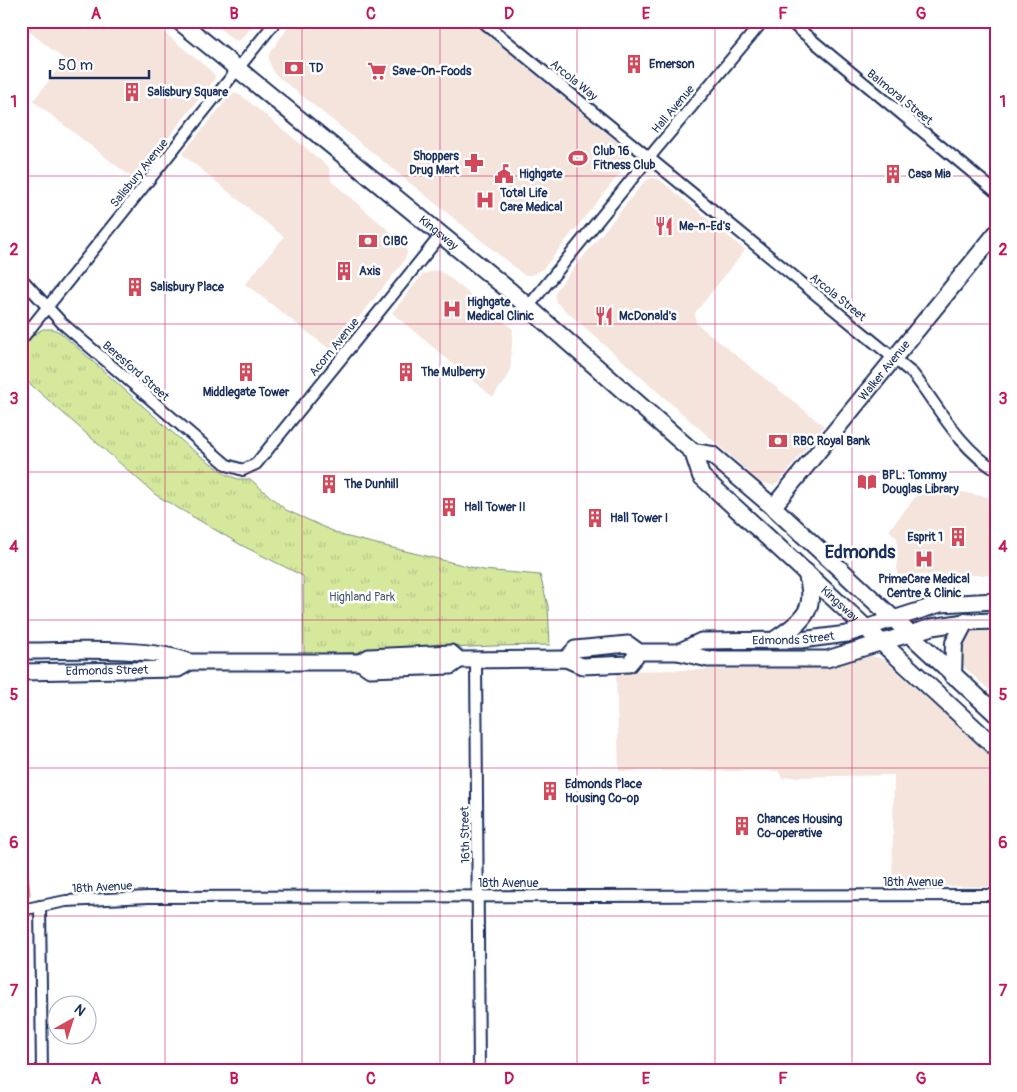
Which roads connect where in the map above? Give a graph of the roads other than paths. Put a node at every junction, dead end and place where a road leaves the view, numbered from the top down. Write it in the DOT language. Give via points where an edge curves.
graph roads {
  1 [pos="179,21"];
  2 [pos="276,21"];
  3 [pos="482,21"];
  4 [pos="763,21"];
  5 [pos="789,21"];
  6 [pos="238,69"];
  7 [pos="648,158"];
  8 [pos="996,192"];
  9 [pos="996,232"];
  10 [pos="441,235"];
  11 [pos="21,278"];
  12 [pos="48,306"];
  13 [pos="528,307"];
  14 [pos="21,340"];
  15 [pos="893,358"];
  16 [pos="693,452"];
  17 [pos="243,470"];
  18 [pos="996,470"];
  19 [pos="773,507"];
  20 [pos="806,572"];
  21 [pos="996,601"];
  22 [pos="892,618"];
  23 [pos="996,621"];
  24 [pos="965,622"];
  25 [pos="866,628"];
  26 [pos="908,633"];
  27 [pos="776,639"];
  28 [pos="881,642"];
  29 [pos="21,651"];
  30 [pos="678,652"];
  31 [pos="476,660"];
  32 [pos="190,662"];
  33 [pos="21,672"];
  34 [pos="953,676"];
  35 [pos="996,714"];
  36 [pos="996,748"];
  37 [pos="478,895"];
  38 [pos="996,895"];
  39 [pos="40,906"];
  40 [pos="21,910"];
  41 [pos="42,1071"];
  42 [pos="479,1071"];
  1 -- 6 [label="main road, Kingsway"];
  2 -- 6 [label="street, Salisbury Avenue"];
  3 -- 7 [label="street, Arcola Way"];
  4 -- 7 [label="street, Hall Avenue"];
  5 -- 8 [label="street, Balmoral Street"];
  6 -- 10 [label="main road, Kingsway"];
  6 -- 12 [label="street, Salisbury Avenue"];
  7 -- 13 [label="street, Hall Avenue"];
  7 -- 15 [label="street, Arcola Street"];
  9 -- 15 [label="street, Walker Avenue"];
  10 -- 13 [label="main road, Kingsway"];
  10 -- 17 [label="street, Acorn Avenue" via="256,464"];
  11 -- 12 [label="street, Beresford Street"];
  12 -- 14 [label="street, Salisbury Avenue"];
  12 -- 17 [label="street, Beresford Street" via="62,323 164,412 227,464"];
  13 -- 16 [label="main road, Kingsway"];
  15 -- 18 [label="street, Arcola Street" via="913,374 967,447"];
  15 -- 19 [label="street, Walker Avenue"];
  16 -- 19 [label="main road, Kingsway" via="712,455"];
  16 -- 20 [label="main road, Kingsway" via="701,476"];
  19 -- 22 [label="main road, Kingsway"];
  20 -- 25 [label="main road, Kingsway"];
  20 -- 27 [label="main road" via="811,588 806,616"];
  21 -- 22 [label="street, Edmonds Street" via="940,604"];
  22 -- 25 [label="street, Edmonds Street"];
  22 -- 26 [label="main road, Kingsway"];
  23 -- 24 [label="street, Edmonds Street"];
  24 -- 26 [label="street, Edmonds Street"];
  24 -- 34 [label="main road" via="954,643"];
  25 -- 27 [label="street, Edmonds Street" via="831,637"];
  25 -- 28 [label="main road, Kingsway"];
  26 -- 28 [label="street, Edmonds Street"];
  26 -- 34 [label="main road, Kingsway"];
  27 -- 30 [label="street, Edmonds Street" via="700,641"];
  28 -- 30 [label="street, Edmonds Street" via="827,659 807,661 708,659"];
  28 -- 36 [label="main road, Kingsway"];
  29 -- 32 [label="street, Edmonds Street" via="135,653 175,656"];
  30 -- 31 [label="street, Edmonds Street" via="639,652 629,664 582,666 566,659"];
  31 -- 32 [label="street, Edmonds Street" via="459,660 451,653 369,658 360,662"];
  31 -- 37 [label="street, 16th Street"];
  32 -- 33 [label="street, Edmonds Street" via="178,669"];
  34 -- 35 [label="main road, Kingsway"];
  37 -- 38 [label="street, 18th Avenue"];
  37 -- 39 [label="street, 18th Avenue" via="109,898"];
  37 -- 42 [label="street, 16th Street"];
  39 -- 40 [label="street, 18th Avenue"];
  39 -- 41 [label="street"];
}
